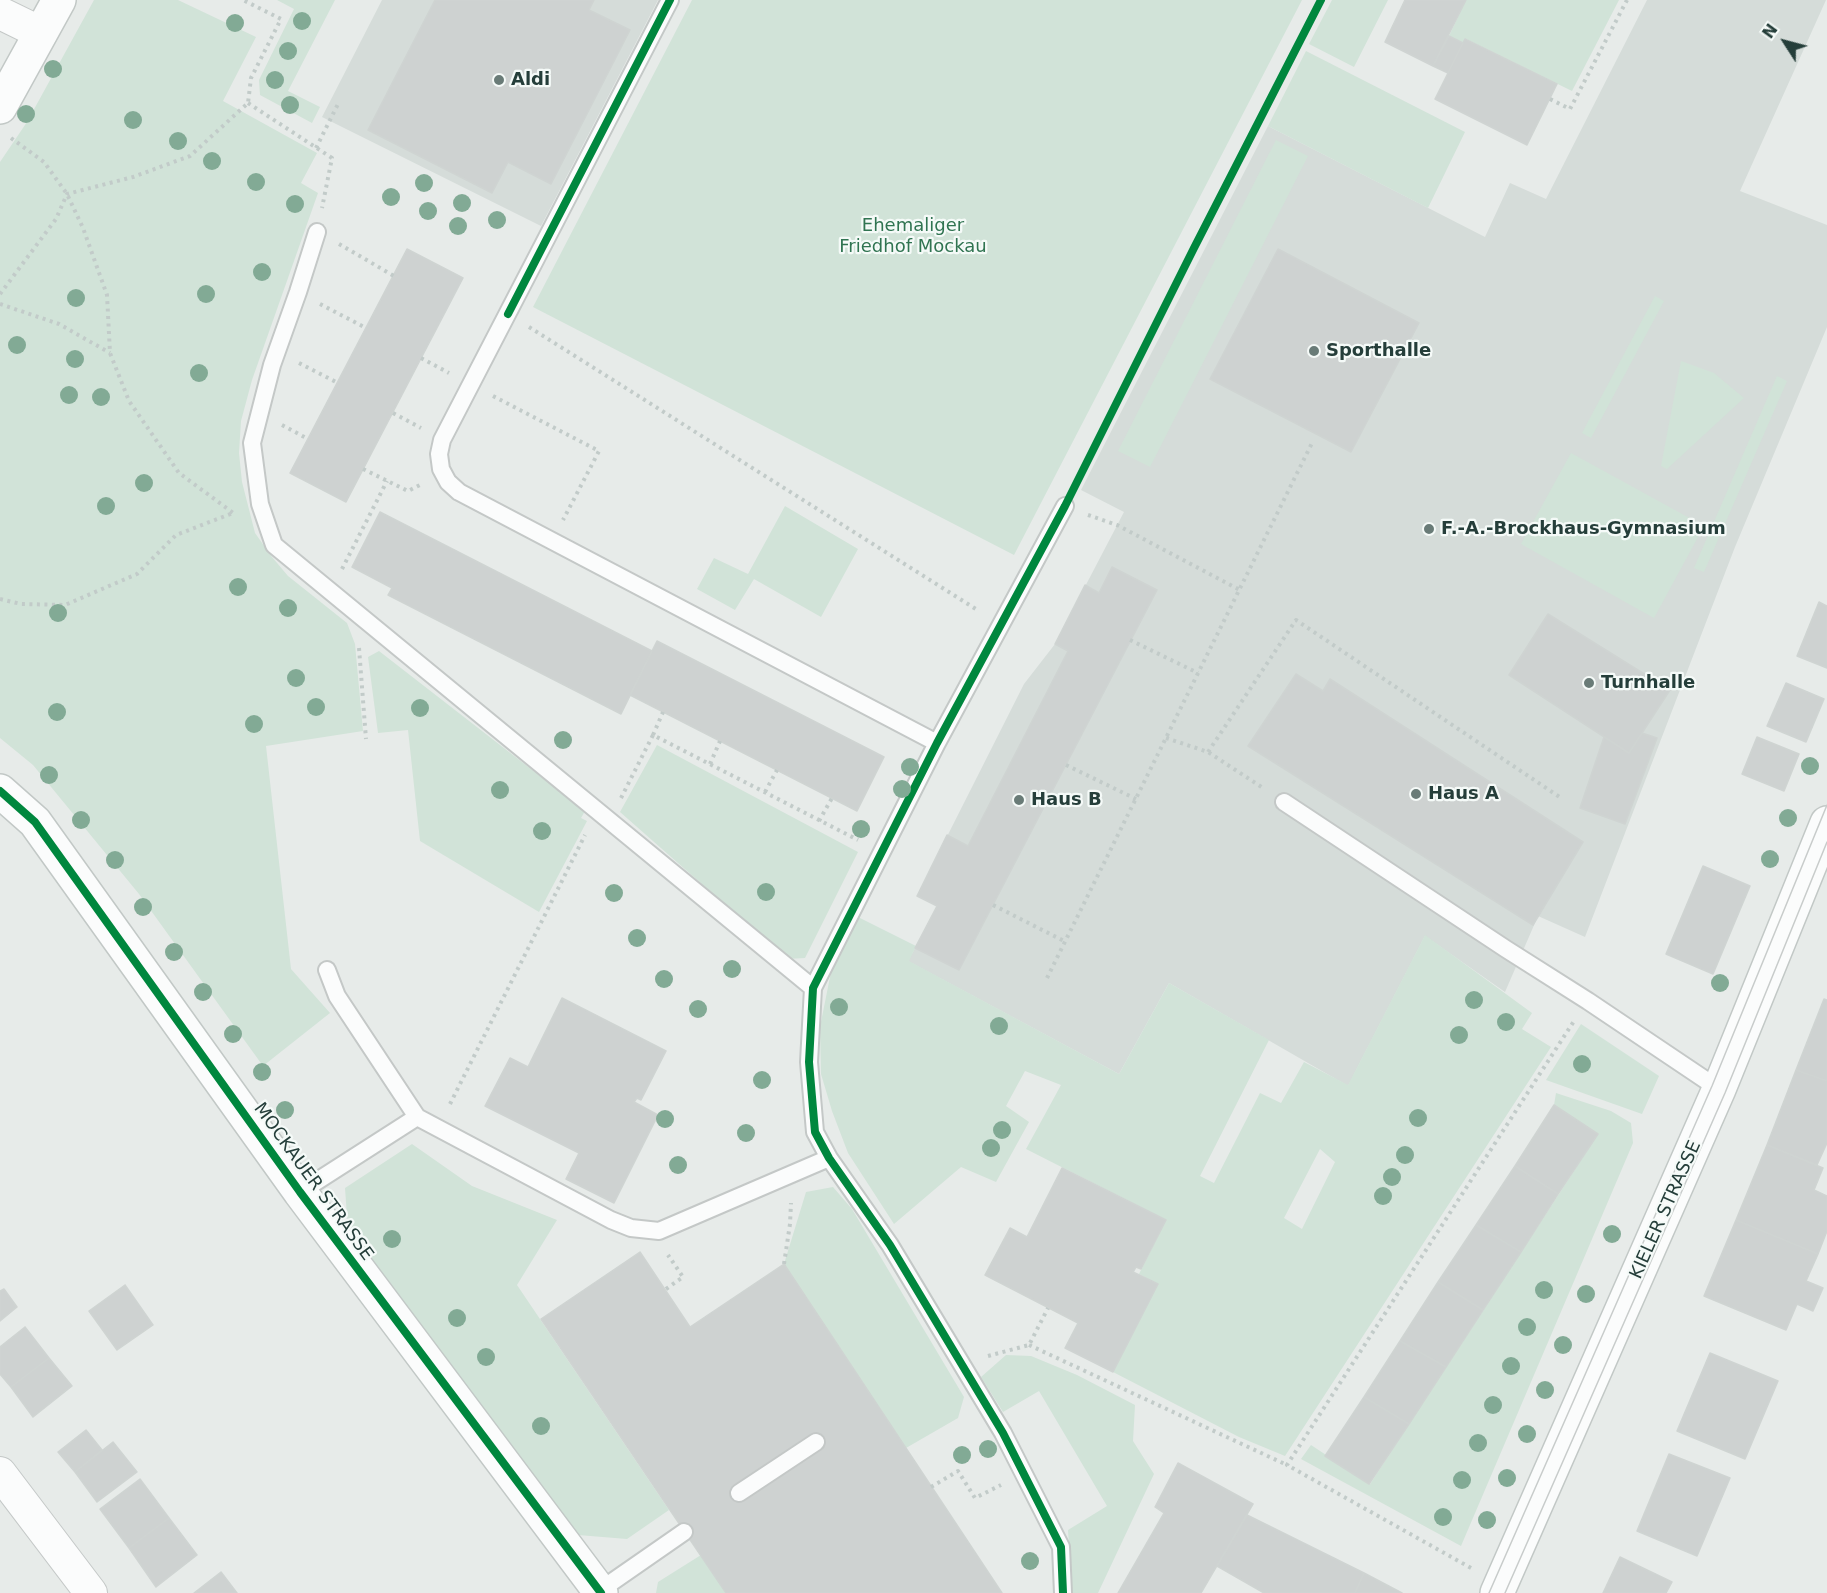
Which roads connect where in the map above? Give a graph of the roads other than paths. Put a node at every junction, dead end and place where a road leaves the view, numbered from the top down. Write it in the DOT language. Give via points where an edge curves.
graph roads {
  1 [pos="59,0"];
  2 [pos="670,0"];
  3 [pos="0,14"];
  4 [pos="41,33"];
  5 [pos="3,121"];
  6 [pos="316,232"];
  7 [pos="1065,506"];
  8 [pos="937,743"];
  9 [pos="0,791"];
  10 [pos="1284,802"];
  11 [pos="1827,823"];
  12 [pos="327,969"];
  13 [pos="813,988"];
  14 [pos="1719,1089"];
  15 [pos="417,1117"];
  16 [pos="829,1158"];
  17 [pos="300,1192"];
  18 [pos="816,1442"];
  19 [pos="0,1473"];
  20 [pos="740,1493"];
  21 [pos="684,1532"];
  22 [pos="1499,1589"];
  23 [pos="600,1592"];
  24 [pos="91,1593"];
  25 [pos="1063,1593"];
  1 -- 4 [label="street"];
  2 -- 8 [label="lane" via="442,440 441,469 459,492"];
  3 -- 4 [label="street"];
  4 -- 5 [label="street"];
  6 -- 13 [label="lane" via="252,443 260,504 274,545"];
  7 -- 8 [label="lane"];
  8 -- 13 [label="lane"];
  9 -- 17 [label="street, MOCKAUER STRASSE" via="35,822"];
  10 -- 14 [label="lane"];
  11 -- 14 [label="street, KIELER STRASSE"];
  12 -- 15 [label="lane" via="337,996"];
  13 -- 16 [label="lane" via="809,1062 814,1120"];
  14 -- 22 [label="street, KIELER STRASSE"];
  15 -- 16 [label="lane" via="611,1220 631,1228 659,1231"];
  15 -- 17 [label="lane"];
  16 -- 25 [label="lane" via="890,1245 1003,1433 1060,1547"];
  17 -- 23 [label="street, MOCKAUER STRASSE"];
  18 -- 20 [label="lane"];
  19 -- 24 [label="street"];
  21 -- 23 [label="lane"];
}
